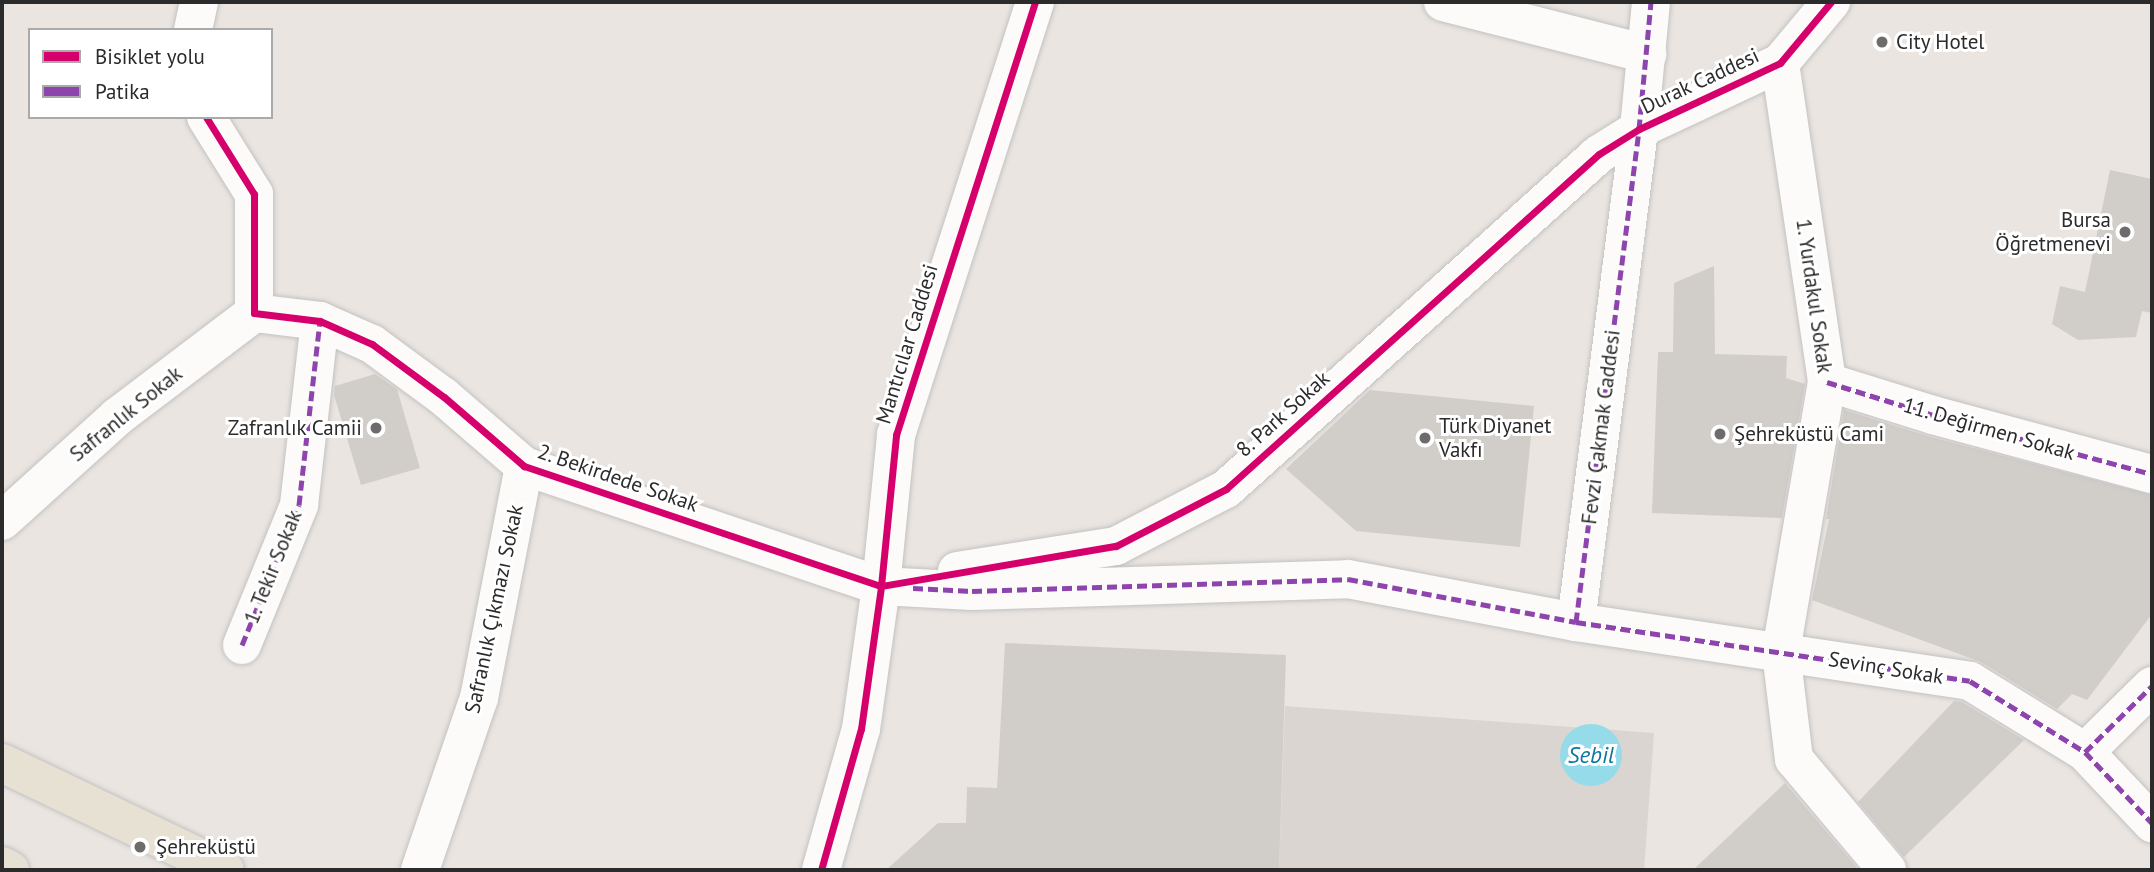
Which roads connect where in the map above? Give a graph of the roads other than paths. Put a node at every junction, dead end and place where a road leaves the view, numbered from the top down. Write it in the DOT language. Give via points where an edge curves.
graph roads {
  1 [pos="199,2"];
  2 [pos="1035,2"];
  3 [pos="1443,2"];
  4 [pos="1651,2"];
  5 [pos="1831,2"];
  6 [pos="194,28"];
  7 [pos="1647,54"];
  8 [pos="1780,63"];
  9 [pos="207,119"];
  10 [pos="1639,130"];
  11 [pos="254,313"];
  12 [pos="320,320"];
  13 [pos="1827,382"];
  14 [pos="524,466"];
  15 [pos="2152,474"];
  16 [pos="2,521"];
  17 [pos="881,586"];
  18 [pos="1576,622"];
  19 [pos="242,645"];
  20 [pos="1781,652"];
  21 [pos="2152,687"];
  22 [pos="2085,752"];
  23 [pos="2,763"];
  24 [pos="2152,823"];
  25 [pos="2,866"];
  26 [pos="10,870"];
  27 [pos="225,870"];
  28 [pos="420,870"];
  29 [pos="821,870"];
  30 [pos="1887,870"];
  1 -- 6 [label="street"];
  2 -- 17 [label="street, Mantıcılar Caddesi" via="896,435"];
  3 -- 7 [label="street"];
  4 -- 7 [label="street, Fevzi Çakmak Caddesi"];
  5 -- 8 [label="street, Durak Caddesi"];
  7 -- 10 [label="street, Fevzi Çakmak Caddesi"];
  8 -- 10 [label="street, Durak Caddesi"];
  8 -- 13 [label="street, 1. Yurdakul Sokak"];
  9 -- 11 [label="street" via="254,194"];
  10 -- 17 [label="street, 8. Park Sokak" via="1599,154 1226,489 1116,546"];
  10 -- 18 [label="street, Fevzi Çakmak Caddesi"];
  11 -- 12 [label="street, 2. Bekirdede Sokak"];
  11 -- 16 [label="street, Safranlık Sokak" via="117,417"];
  12 -- 14 [label="street, 2. Bekirdede Sokak" via="372,344 444,397"];
  12 -- 19 [label="street, 1. Tekir Sokak" via="299,505"];
  13 -- 15 [label="street, 11. Değirmen Sokak"];
  13 -- 20 [label="street, 1. Yurdakul Sokak"];
  14 -- 17 [label="street, 2. Bekirdede Sokak"];
  14 -- 28 [label="street, Safranlık Çıkmazı Sokak" via="479,698"];
  17 -- 18 [label="street" via="972,591 1348,579"];
  17 -- 29 [label="street, Mantıcılar Caddesi" via="861,729"];
  18 -- 20 [label="street, Sevinç Sokak"];
  20 -- 22 [label="street, Sevinç Sokak" via="1970,681"];
  20 -- 30 [label="street, 1. Yurdakul Sokak" via="1794,759"];
  21 -- 22 [label="street"];
  22 -- 24 [label="street, Sevinç Sokak"];
  23 -- 27 [label="main road"];
  25 -- 26 [label="main road"];
}
